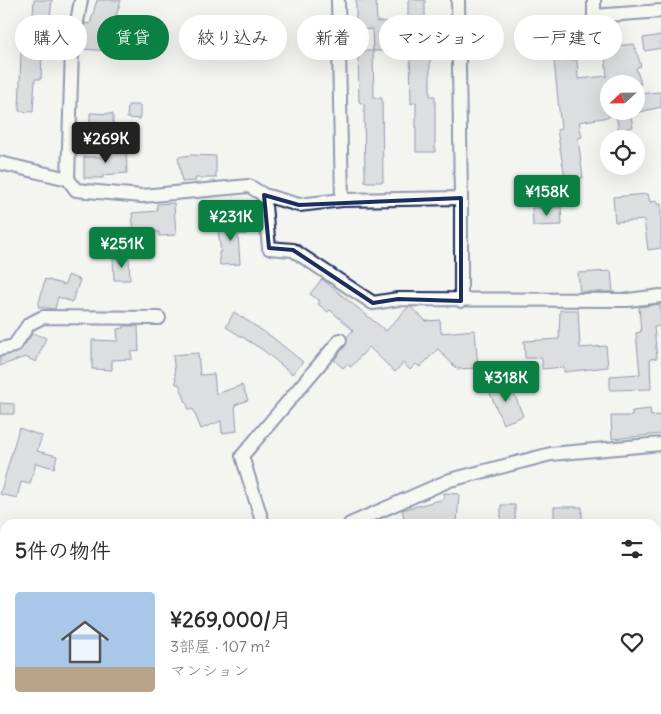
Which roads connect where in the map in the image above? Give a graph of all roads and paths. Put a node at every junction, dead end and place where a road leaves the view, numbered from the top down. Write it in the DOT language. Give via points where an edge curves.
graph roads {
  1 [pos="81,0"];
  2 [pos="338,0"];
  3 [pos="458,0"];
  4 [pos="594,0"];
  5 [pos="661,11"];
  6 [pos="0,162"];
  7 [pos="68,179"];
  8 [pos="264,195"];
  9 [pos="461,198"];
  10 [pos="342,200"];
  11 [pos="661,296"];
  12 [pos="461,300"];
  13 [pos="159,318"];
  14 [pos="340,340"];
  15 [pos="0,349"];
  16 [pos="661,444"];
  17 [pos="261,519"];
  18 [pos="368,519"];
  1 -- 7 [label="street" via="72,49"];
  2 -- 10 [label="street"];
  3 -- 9 [label="street"];
  4 -- 5 [label="street" via="594,16"];
  6 -- 7 [label="street"];
  7 -- 8 [label="street" via="76,190 142,196 249,186"];
  8 -- 10 [label="street" via="300,205"];
  8 -- 12 [label="street" via="269,248 293,250 373,303 398,299"];
  9 -- 10 [label="street"];
  9 -- 12 [label="street"];
  11 -- 12 [label="street" via="628,300"];
  13 -- 15 [label="street" via="43,317 29,324 14,346"];
  14 -- 17 [label="street" via="242,456"];
  16 -- 18 [label="street" via="551,454 450,480"];
}
